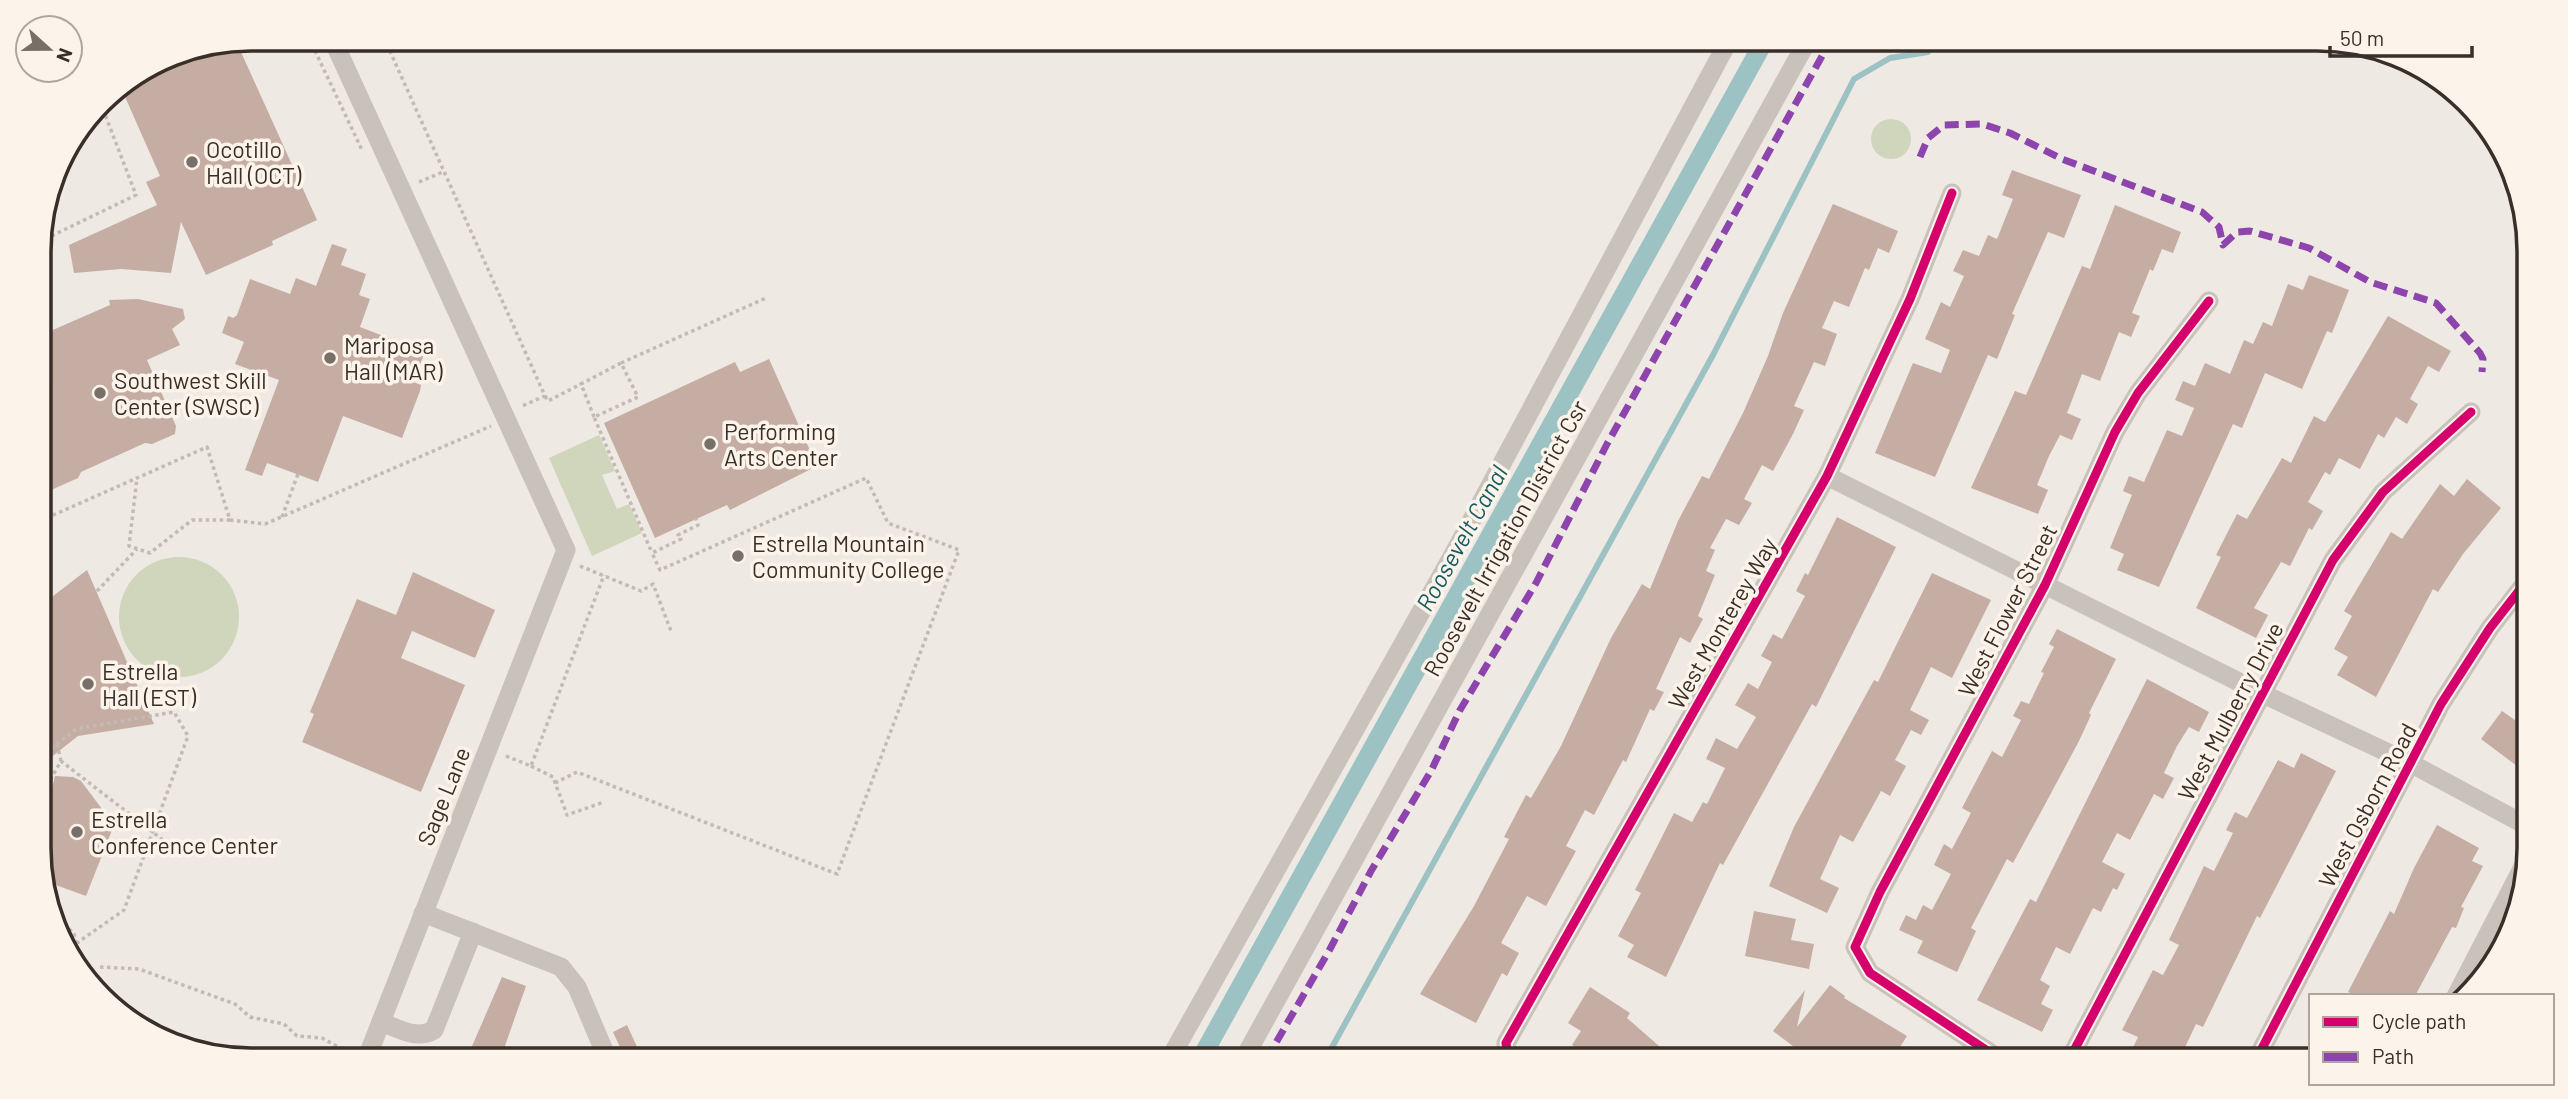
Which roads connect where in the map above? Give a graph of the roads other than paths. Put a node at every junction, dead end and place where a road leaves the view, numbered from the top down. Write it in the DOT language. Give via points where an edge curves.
graph roads {
  1 [pos="338,51"];
  2 [pos="1723,51"];
  3 [pos="1802,51"];
  4 [pos="1952,193"];
  5 [pos="2209,301"];
  6 [pos="2471,412"];
  7 [pos="1827,476"];
  8 [pos="2045,584"];
  9 [pos="2517,594"];
  10 [pos="2261,693"];
  11 [pos="2410,763"];
  12 [pos="2517,821"];
  13 [pos="2513,887"];
  14 [pos="424,913"];
  15 [pos="473,932"];
  16 [pos="2459,990"];
  17 [pos="381,1022"];
  18 [pos="366,1048"];
  19 [pos="603,1048"];
  20 [pos="1176,1048"];
  21 [pos="1250,1048"];
  22 [pos="1507,1048"];
  23 [pos="1983,1048"];
  24 [pos="2074,1048"];
  25 [pos="2262,1048"];
  1 -- 14 [label="street, Sage Lane" via="497,420 564,554"];
  2 -- 20 [label="street, Roosevelt Irrigation District Csr" via="1452,555"];
  3 -- 21 [label="street, Roosevelt Irrigation District Csr"];
  4 -- 7 [label="street, West Monterey Way" via="1910,299"];
  5 -- 8 [label="street, West Flower Street" via="2138,393 2115,432"];
  6 -- 10 [label="street, West Mulberry Drive" via="2383,492 2358,525 2333,560"];
  7 -- 8 [label="street"];
  7 -- 22 [label="street, West Monterey Way"];
  8 -- 10 [label="street"];
  8 -- 23 [label="street, West Flower Street" via="1854,947 1870,973"];
  9 -- 11 [label="street, West Osborn Road" via="2462,668"];
  10 -- 11 [label="street"];
  10 -- 24 [label="street, West Mulberry Drive"];
  11 -- 12 [label="street"];
  11 -- 25 [label="street, West Osborn Road"];
  13 -- 16 [label="street"];
  14 -- 15 [label="street"];
  14 -- 17 [label="street, Sage Lane"];
  15 -- 17 [label="street" via="435,1030 416,1034"];
  15 -- 19 [label="street" via="561,967 577,986"];
  17 -- 18 [label="street, Sage Lane"];
}
